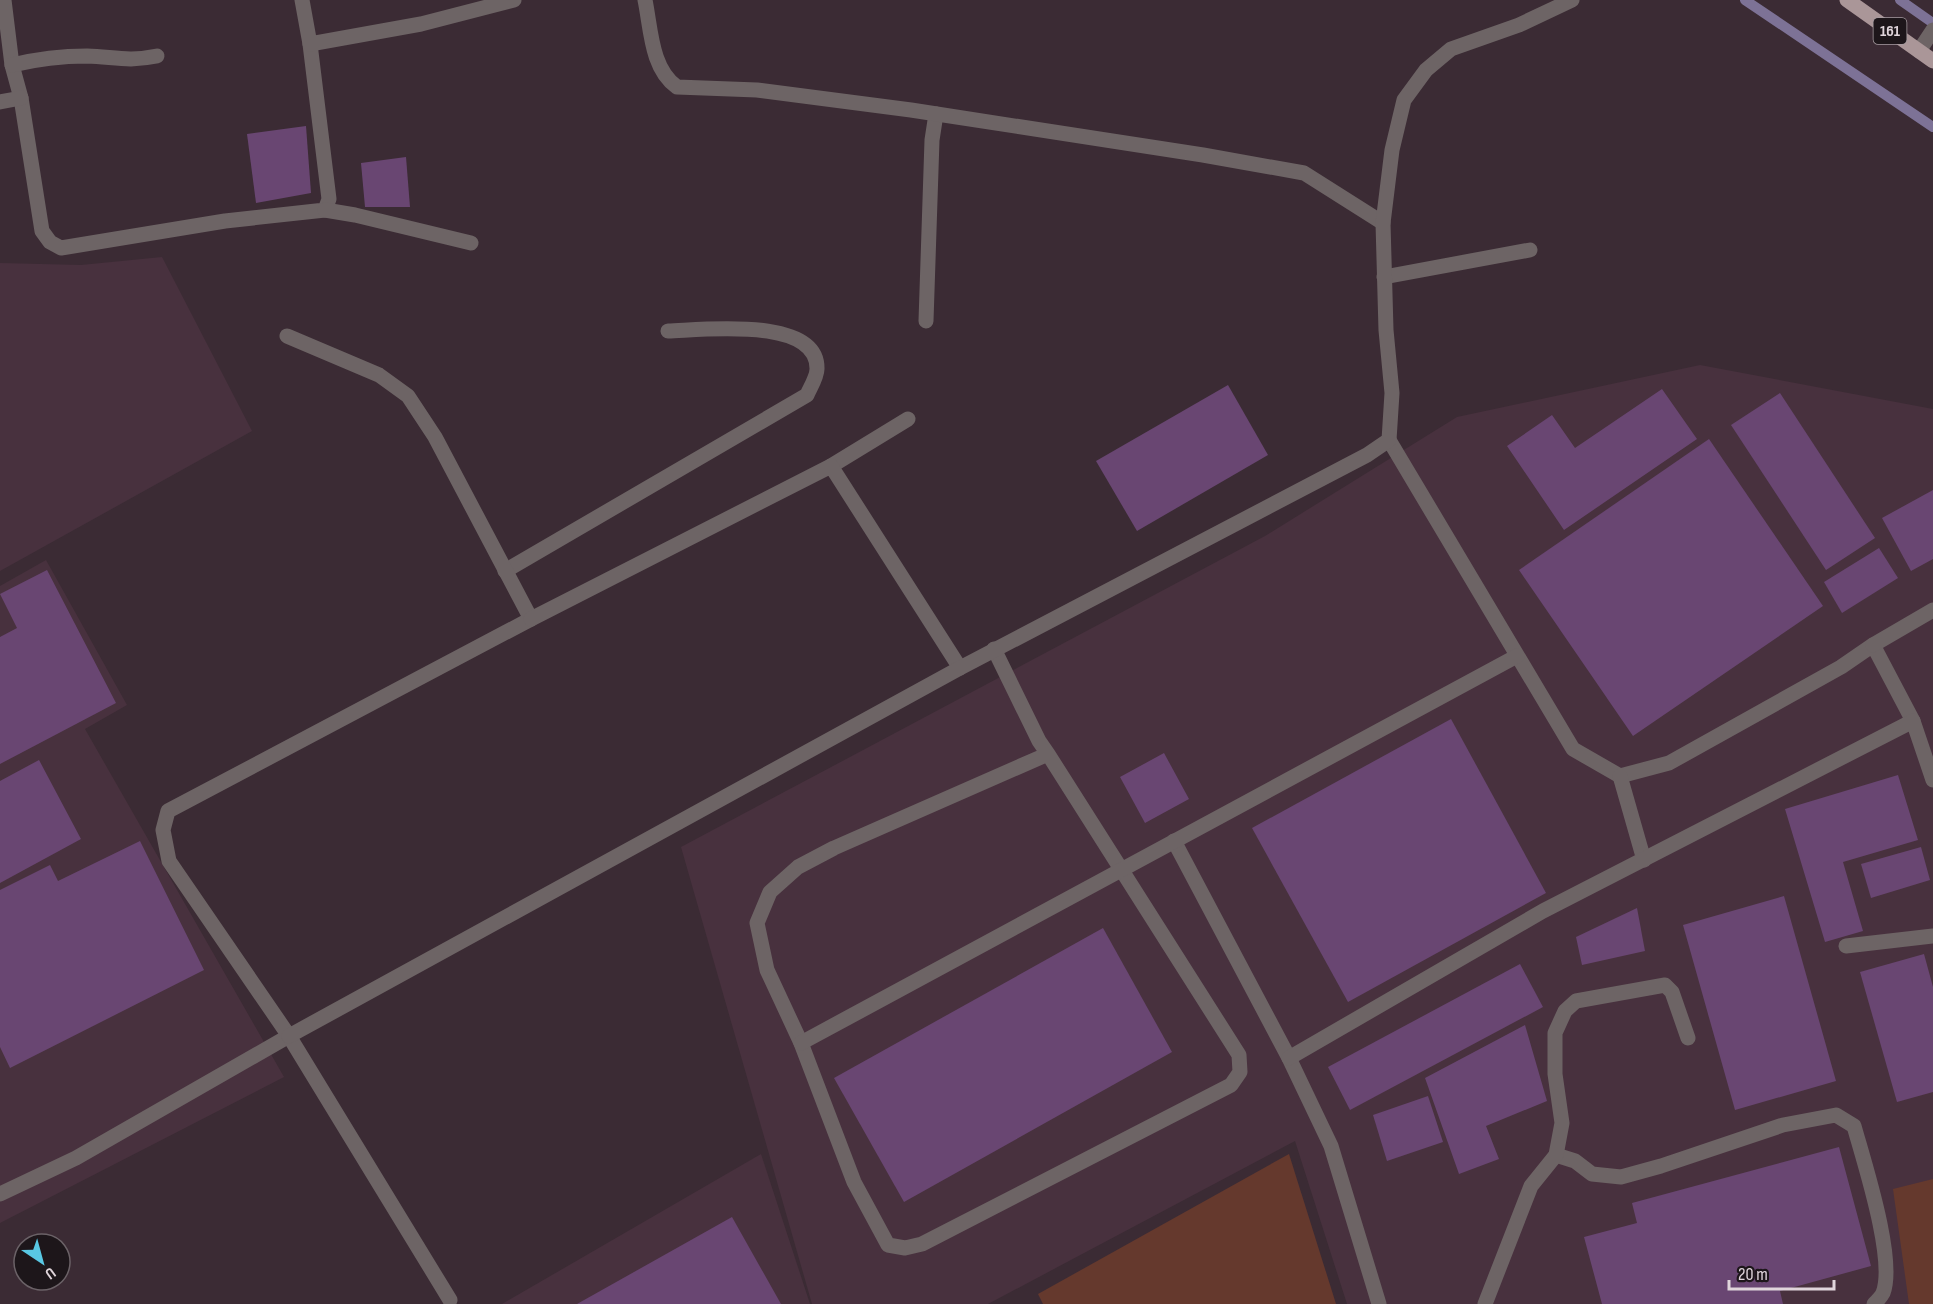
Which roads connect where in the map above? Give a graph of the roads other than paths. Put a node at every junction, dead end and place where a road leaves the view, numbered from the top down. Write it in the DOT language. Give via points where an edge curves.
graph roads {
  1 [pos="4,0"];
  2 [pos="302,0"];
  3 [pos="514,0"];
  4 [pos="645,0"];
  5 [pos="1572,0"];
  6 [pos="1847,0"];
  7 [pos="1933,30"];
  8 [pos="310,44"];
  9 [pos="1919,51"];
  10 [pos="157,56"];
  11 [pos="1933,61"];
  12 [pos="12,65"];
  13 [pos="21,98"];
  14 [pos="0,102"];
  15 [pos="936,114"];
  16 [pos="325,210"];
  17 [pos="1383,223"];
  18 [pos="471,243"];
  19 [pos="1530,250"];
  20 [pos="1384,277"];
  21 [pos="926,321"];
  22 [pos="668,331"];
  23 [pos="287,336"];
  24 [pos="908,419"];
  25 [pos="1389,440"];
  26 [pos="831,466"];
  27 [pos="505,571"];
  28 [pos="1933,610"];
  29 [pos="531,620"];
  30 [pos="1873,645"];
  31 [pos="994,649"];
  32 [pos="1517,656"];
  33 [pos="960,668"];
  34 [pos="1913,721"];
  35 [pos="1048,754"];
  36 [pos="1620,776"];
  37 [pos="1933,780"];
  38 [pos="1174,841"];
  39 [pos="1644,860"];
  40 [pos="1122,870"];
  41 [pos="1933,936"];
  42 [pos="1846,946"];
  43 [pos="289,1036"];
  44 [pos="1688,1038"];
  45 [pos="801,1043"];
  46 [pos="1288,1058"];
  47 [pos="1556,1155"];
  48 [pos="0,1194"];
  49 [pos="450,1300"];
  50 [pos="1379,1304"];
  51 [pos="1485,1304"];
  52 [pos="1874,1304"];
  1 -- 12 [label="street"];
  2 -- 8 [label="street"];
  3 -- 8 [label="street" via="421,24"];
  4 -- 15 [label="street" via="659,67 677,87 757,90"];
  5 -- 17 [label="street" via="1519,25 1451,49 1426,70 1404,100 1392,150"];
  6 -- 9 [label="main road, 161"];
  7 -- 9 [label="street"];
  8 -- 16 [label="street" via="329,199"];
  9 -- 11 [label="main road, 161"];
  10 -- 12 [label="street" via="131,62 108,57 47,57"];
  12 -- 13 [label="street"];
  13 -- 14 [label="street"];
  13 -- 16 [label="street" via="42,231 61,248 225,221"];
  15 -- 17 [label="street" via="1203,154 1304,174"];
  15 -- 21 [label="street"];
  16 -- 18 [label="street"];
  17 -- 20 [label="street"];
  19 -- 20 [label="street"];
  20 -- 25 [label="street" via="1392,393"];
  22 -- 27 [label="street" via="758,329 802,340 814,353 817,371 807,395"];
  23 -- 27 [label="street" via="379,375 408,396 435,437"];
  24 -- 26 [label="street"];
  25 -- 31 [label="street"];
  25 -- 32 [label="street"];
  26 -- 29 [label="street"];
  26 -- 33 [label="street"];
  27 -- 29 [label="street"];
  28 -- 30 [label="street"];
  29 -- 43 [label="street" via="168,811 163,830 169,861"];
  30 -- 34 [label="street"];
  30 -- 36 [label="street" via="1841,667 1669,763"];
  31 -- 33 [label="street"];
  31 -- 35 [label="street"];
  32 -- 36 [label="street" via="1573,750"];
  32 -- 38 [label="street"];
  33 -- 43 [label="street"];
  34 -- 37 [label="street"];
  34 -- 39 [label="street"];
  35 -- 40 [label="street"];
  35 -- 45 [label="street" via="834,848 798,867 770,892 757,923 767,970"];
  36 -- 39 [label="street"];
  38 -- 40 [label="street"];
  38 -- 46 [label="street"];
  39 -- 46 [label="street" via="1543,911"];
  40 -- 45 [label="street"];
  40 -- 45 [label="street" via="1239,1055 1240,1072 1230,1085 922,1244 905,1248 888,1245 854,1182"];
  41 -- 42 [label="street"];
  43 -- 48 [label="street" via="76,1158"];
  43 -- 49 [label="street"];
  44 -- 47 [label="street" via="1672,992 1665,985 1576,1001 1564,1011 1555,1034 1555,1074 1562,1123"];
  46 -- 50 [label="street" via="1331,1146"];
  47 -- 51 [label="street" via="1531,1186"];
  47 -- 52 [label="street" via="1575,1161 1592,1174 1621,1176 1783,1125 1836,1115 1854,1126 1872,1191 1886,1267 1883,1294"];
}
